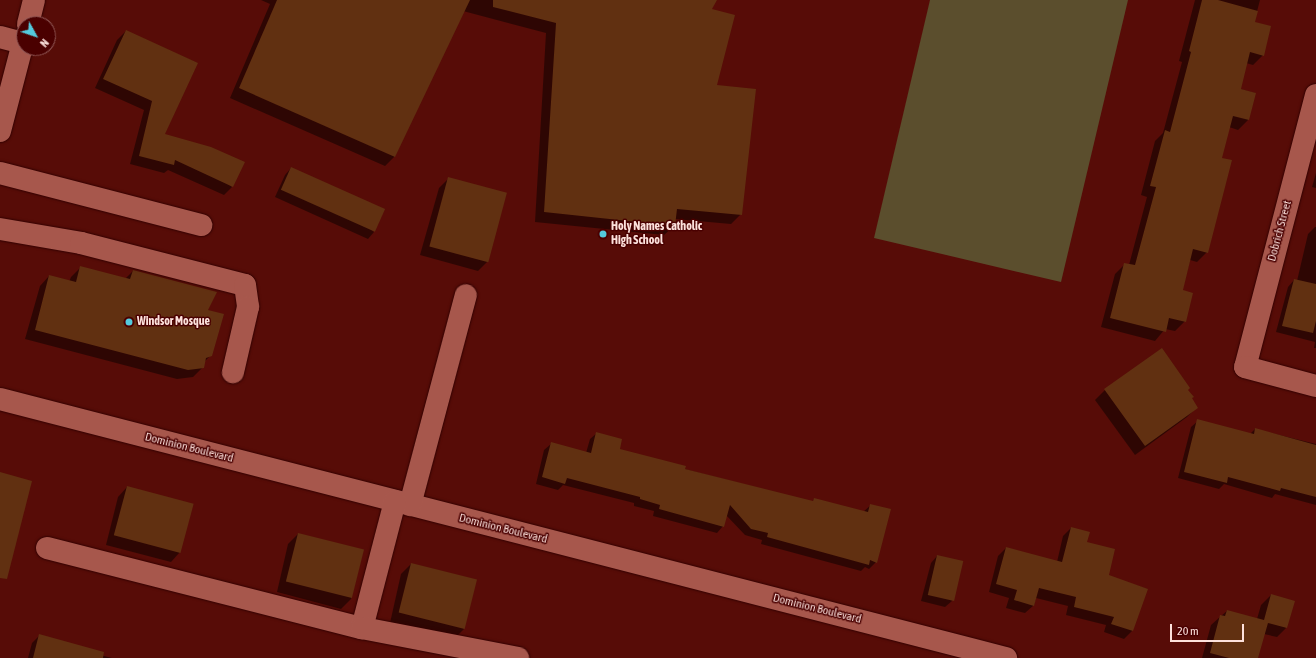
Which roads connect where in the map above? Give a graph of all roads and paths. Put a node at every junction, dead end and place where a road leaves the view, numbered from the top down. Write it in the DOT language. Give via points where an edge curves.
graph roads {
  1 [pos="34,0"];
  2 [pos="30,16"];
  3 [pos="16,36"];
  4 [pos="0,37"];
  5 [pos="20,56"];
  6 [pos="1316,95"];
  7 [pos="0,131"];
  8 [pos="0,173"];
  9 [pos="201,225"];
  10 [pos="0,229"];
  11 [pos="466,295"];
  12 [pos="233,372"];
  13 [pos="1316,386"];
  14 [pos="0,399"];
  15 [pos="403,503"];
  16 [pos="47,548"];
  17 [pos="362,628"];
  18 [pos="518,658"];
  19 [pos="1006,658"];
  1 -- 2 [label="street"];
  3 -- 4 [label="street"];
  5 -- 7 [label="street"];
  6 -- 13 [label="street, Dobrich Street" via="1245,367"];
  8 -- 9 [label="street"];
  10 -- 12 [label="street" via="81,243 245,286 248,307"];
  11 -- 15 [label="street"];
  14 -- 15 [label="street, Dominion Boulevard"];
  15 -- 17 [label="street"];
  15 -- 19 [label="street, Dominion Boulevard"];
  16 -- 17 [label="street"];
  17 -- 18 [label="street"];
}
